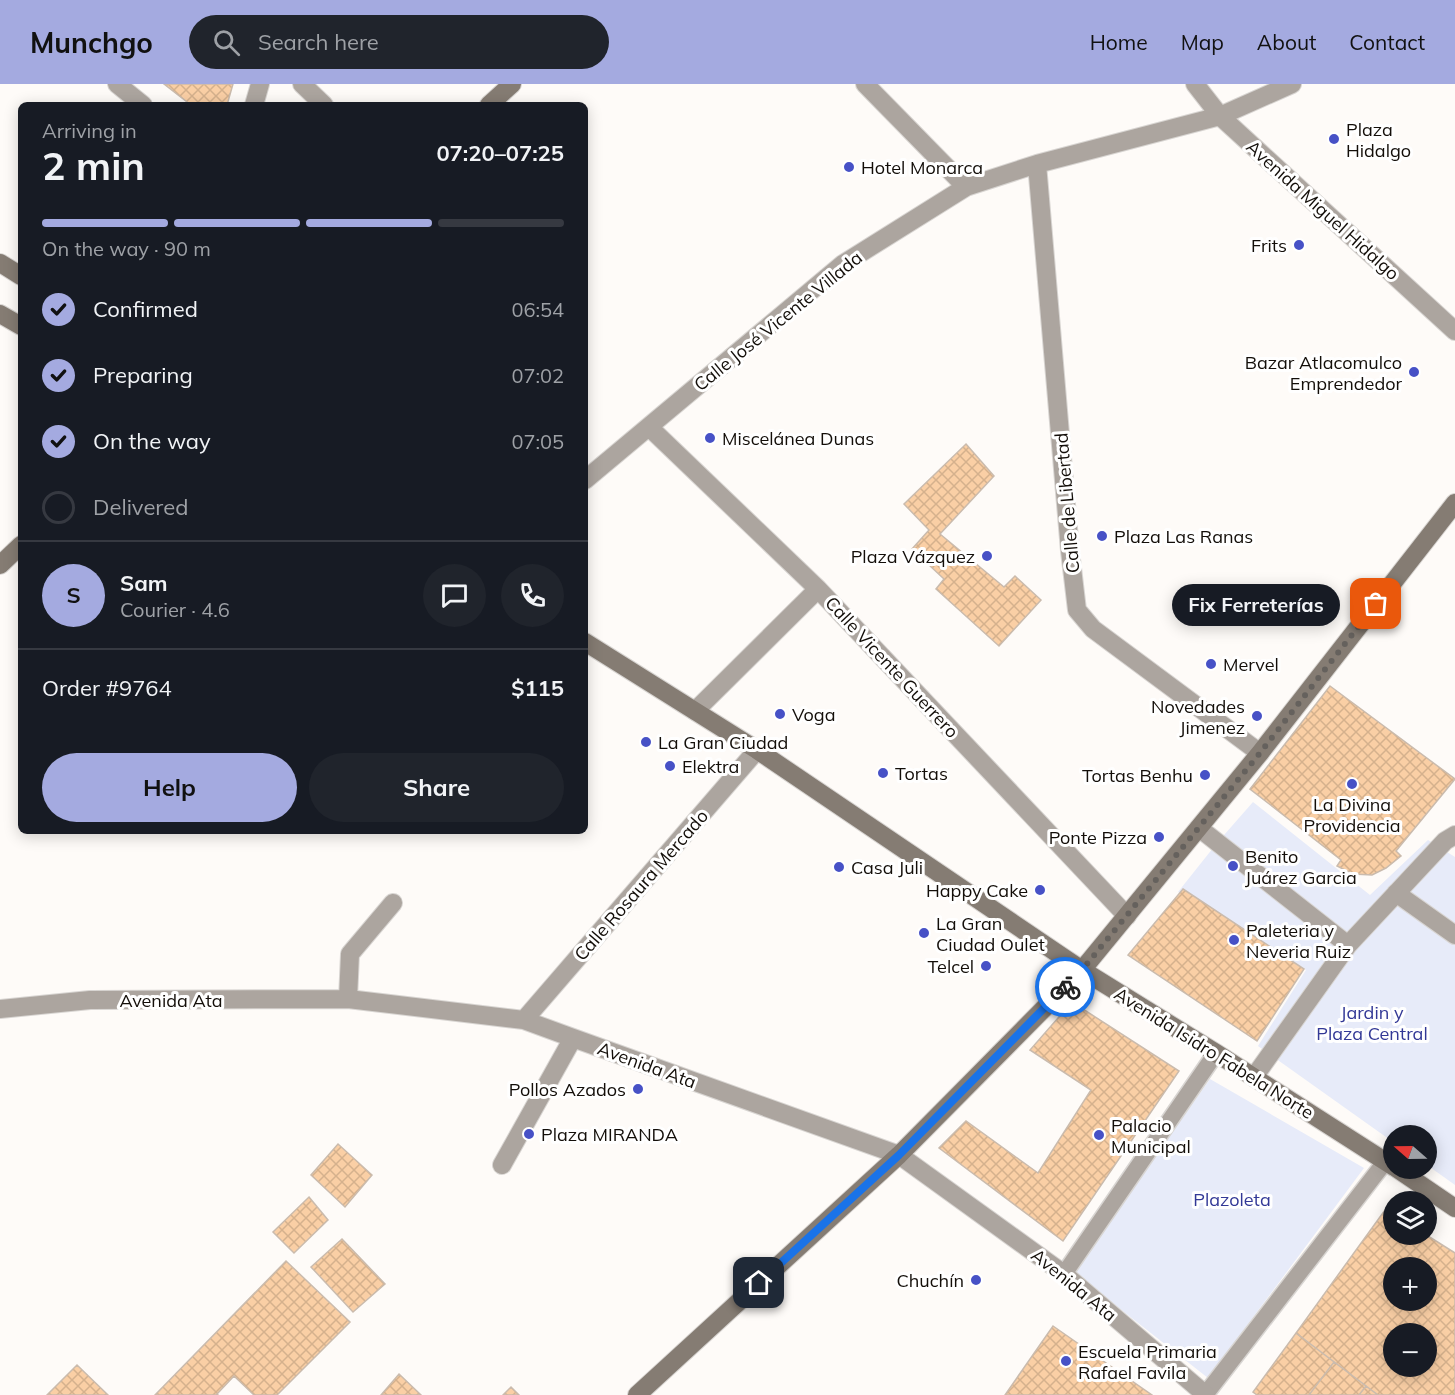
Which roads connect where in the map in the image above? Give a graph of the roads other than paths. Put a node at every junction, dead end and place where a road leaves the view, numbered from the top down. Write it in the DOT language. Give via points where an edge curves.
graph roads {
  1 [pos="117,84"];
  2 [pos="260,84"];
  3 [pos="302,84"];
  4 [pos="512,84"];
  5 [pos="865,84"];
  6 [pos="1194,84"];
  7 [pos="1292,84"];
  8 [pos="140,102"];
  9 [pos="255,102"];
  10 [pos="321,102"];
  11 [pos="492,102"];
  12 [pos="1220,116"];
  13 [pos="1037,164"];
  14 [pos="966,187"];
  15 [pos="0,263"];
  16 [pos="18,274"];
  17 [pos="0,314"];
  18 [pos="18,324"];
  19 [pos="1455,331"];
  20 [pos="649,427"];
  21 [pos="588,478"];
  22 [pos="1455,502"];
  23 [pos="18,548"];
  24 [pos="0,565"];
  25 [pos="818,589"];
  26 [pos="588,644"];
  27 [pos="695,711"];
  28 [pos="757,750"];
  29 [pos="1260,753"];
  30 [pos="1199,828"];
  31 [pos="1455,835"];
  32 [pos="1396,893"];
  33 [pos="393,903"];
  34 [pos="1127,916"];
  35 [pos="1455,935"];
  36 [pos="1348,945"];
  37 [pos="1082,970"];
  38 [pos="348,999"];
  39 [pos="0,1009"];
  40 [pos="524,1020"];
  41 [pos="573,1038"];
  42 [pos="1216,1053"];
  43 [pos="1254,1077"];
  44 [pos="899,1155"];
  45 [pos="1383,1160"];
  46 [pos="501,1165"];
  47 [pos="1383,1177"];
  48 [pos="1412,1179"];
  49 [pos="1455,1208"];
  50 [pos="1064,1274"];
  51 [pos="637,1395"];
  52 [pos="1205,1395"];
  1 -- 8 [label="street"];
  2 -- 9 [label="street"];
  3 -- 10 [label="street"];
  4 -- 11 [label="street"];
  5 -- 14 [label="street"];
  6 -- 12 [label="street, Avenida Miguel Hidalgo"];
  7 -- 12 [label="street, Calle José Vicente Villada"];
  12 -- 13 [label="street, Calle José Vicente Villada"];
  12 -- 19 [label="street, Avenida Miguel Hidalgo"];
  13 -- 14 [label="street, Calle José Vicente Villada"];
  13 -- 29 [label="street, Calle de Libertad" via="1077,610 1093,629"];
  14 -- 20 [label="street, Calle José Vicente Villada" via="843,264"];
  15 -- 16 [label="street"];
  17 -- 18 [label="street"];
  20 -- 21 [label="street, Calle José Vicente Villada"];
  20 -- 25 [label="street, Calle Vicente Guerrero"];
  22 -- 29 [label="street"];
  23 -- 24 [label="street"];
  25 -- 27 [label="street"];
  25 -- 34 [label="street, Calle Vicente Guerrero"];
  26 -- 27 [label="street, Avenida Isidro Fabela Norte"];
  27 -- 28 [label="street, Avenida Isidro Fabela Norte"];
  28 -- 37 [label="street, Avenida Isidro Fabela Norte"];
  28 -- 40 [label="street, Calle Rosaura Mercado"];
  29 -- 30 [label="street"];
  30 -- 34 [label="street"];
  30 -- 36 [label="street"];
  31 -- 32 [label="street"];
  32 -- 35 [label="street"];
  32 -- 36 [label="street"];
  33 -- 38 [label="street" via="350,954"];
  34 -- 37 [label="street"];
  36 -- 43 [label="street"];
  37 -- 42 [label="street, Avenida Isidro Fabela Norte"];
  37 -- 44 [label="street"];
  38 -- 39 [label="street, Avenida Ata" via="90,1000"];
  38 -- 40 [label="street, Avenida Ata"];
  40 -- 41 [label="street, Avenida Ata"];
  41 -- 44 [label="street, Avenida Ata"];
  41 -- 46 [label="street"];
  42 -- 43 [label="street, Avenida Isidro Fabela Norte"];
  42 -- 50 [label="lane"];
  43 -- 45 [label="street, Avenida Isidro Fabela Norte"];
  44 -- 50 [label="street, Avenida Ata"];
  44 -- 51 [label="street"];
  47 -- 52 [label="lane"];
  48 -- 49 [label="street, Avenida Isidro Fabela Norte"];
  50 -- 52 [label="street, Avenida Ata"];
}
